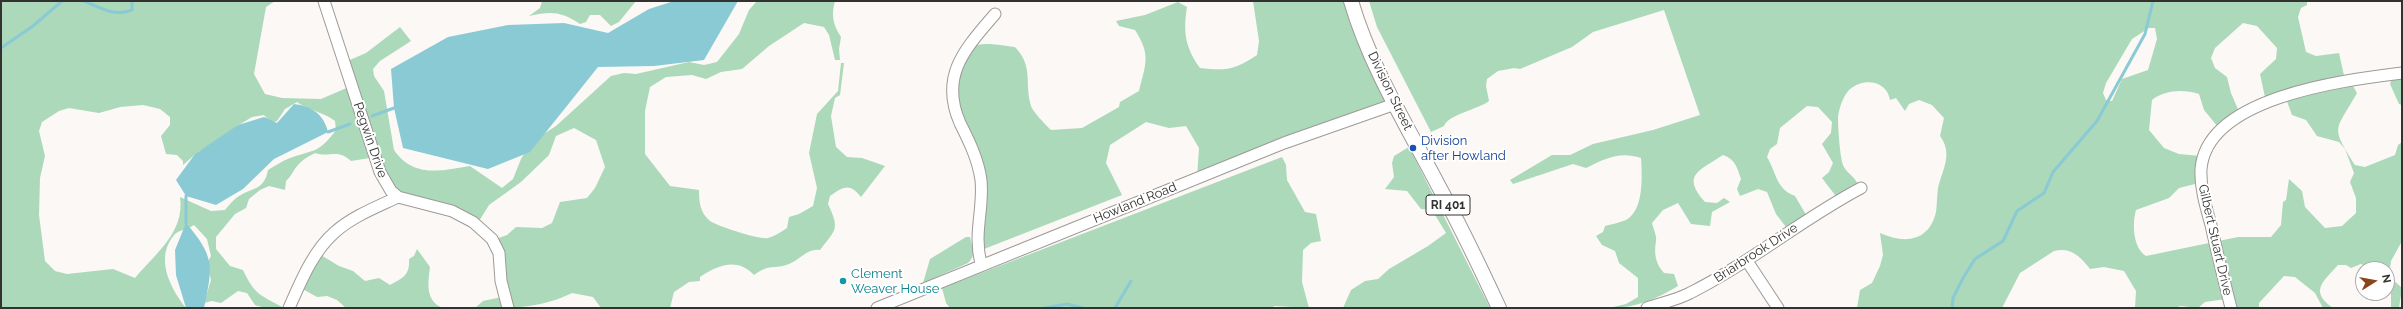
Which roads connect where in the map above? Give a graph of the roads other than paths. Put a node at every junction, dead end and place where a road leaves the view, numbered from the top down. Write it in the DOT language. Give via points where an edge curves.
graph roads {
  1 [pos="324,1"];
  2 [pos="1351,1"];
  3 [pos="994,14"];
  4 [pos="2402,73"];
  5 [pos="1394,104"];
  6 [pos="1862,188"];
  7 [pos="398,197"];
  8 [pos="1746,261"];
  9 [pos="981,264"];
  10 [pos="289,308"];
  11 [pos="508,308"];
  12 [pos="877,308"];
  13 [pos="1498,308"];
  14 [pos="1647,308"];
  15 [pos="1778,308"];
  16 [pos="2231,308"];
  1 -- 7 [label="street, Pegwin Drive" via="380,172 391,191"];
  2 -- 5 [label="main road, Division Street / RI 401"];
  3 -- 9 [label="street" via="963,51 956,71 954,88 956,110 980,173 981,194 976,239"];
  4 -- 16 [label="street, Gilbert Stuart Drive" via="2335,82 2272,101 2232,121 2208,147 2203,158 2202,183"];
  5 -- 9 [label="street, Howland Road" via="1284,143"];
  5 -- 13 [label="main road, Division Street / RI 401" via="1439,187"];
  6 -- 8 [label="street, Briarbrook Drive" via="1809,218"];
  7 -- 10 [label="street" via="347,223 325,242"];
  7 -- 11 [label="street" via="457,213 474,222 492,239 499,253 501,281"];
  8 -- 14 [label="street, Briarbrook Drive" via="1688,294"];
  8 -- 15 [label="street"];
  9 -- 12 [label="street, Howland Road"];
}
